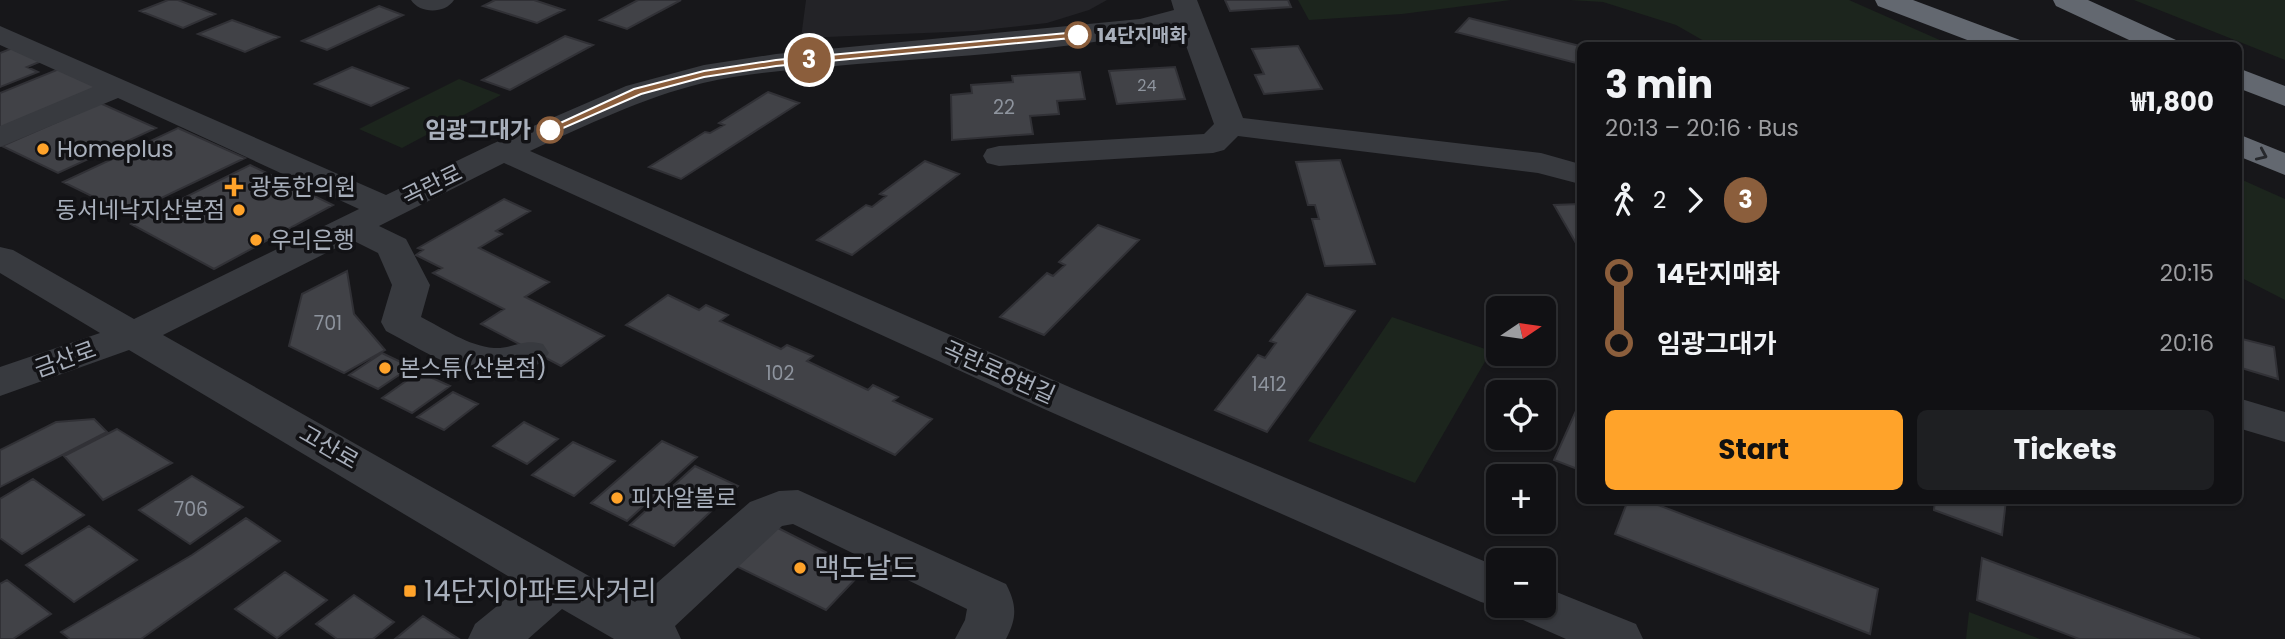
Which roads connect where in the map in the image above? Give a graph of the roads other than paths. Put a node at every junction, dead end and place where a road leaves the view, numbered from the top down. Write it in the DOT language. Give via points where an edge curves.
graph roads {
  1 [pos="424,0"];
  2 [pos="441,0"];
  3 [pos="1888,0"];
  4 [pos="1926,0"];
  5 [pos="2066,0"];
  6 [pos="1187,7"];
  7 [pos="0,34"];
  8 [pos="1999,42"];
  9 [pos="2009,42"];
  10 [pos="2157,42"];
  11 [pos="2242,79"];
  12 [pos="119,88"];
  13 [pos="2285,97"];
  14 [pos="1230,126"];
  15 [pos="0,137"];
  16 [pos="2242,146"];
  17 [pos="503,151"];
  18 [pos="999,156"];
  19 [pos="2285,165"];
  20 [pos="1577,173"];
  21 [pos="386,208"];
  22 [pos="351,226"];
  23 [pos="0,258"];
  24 [pos="130,336"];
  25 [pos="529,353"];
  26 [pos="0,382"];
  27 [pos="2242,414"];
  28 [pos="2285,427"];
  29 [pos="1486,582"];
  30 [pos="559,583"];
  31 [pos="1556,613"];
  32 [pos="648,634"];
  33 [pos="493,639"];
  34 [pos="980,639"];
  35 [pos="1618,639"];
  1 -- 2 [label="street"];
  3 -- 8 [label="highway"];
  4 -- 9 [label="highway"];
  5 -- 10 [label="highway"];
  6 -- 14 [label="street"];
  6 -- 17 [label="street, 곡란로" via="1140,27 704,74 638,92"];
  7 -- 12 [label="street"];
  11 -- 13 [label="highway"];
  12 -- 15 [label="street"];
  12 -- 21 [label="street"];
  14 -- 18 [label="street" via="1213,142"];
  14 -- 20 [label="street" via="1541,163"];
  16 -- 19 [label="highway, one-way"];
  17 -- 21 [label="street, 곡란로"];
  17 -- 29 [label="street, 곡란로8번길" via="1038,390"];
  21 -- 22 [label="street, 곡란로"];
  22 -- 24 [label="street, 곡란로"];
  22 -- 25 [label="street" via="393,247 411,285 400,322 482,363 512,361"];
  23 -- 24 [label="street, 고산로"];
  24 -- 26 [label="street, 금산로"];
  24 -- 30 [label="street, 고산로" via="184,362"];
  27 -- 28 [label="street"];
  30 -- 32 [label="street, 고산로"];
  30 -- 33 [label="street"];
  31 -- 35 [label="street"];
  32 -- 34 [label="street" via="766,514 798,507 989,598 993,611"];
}
